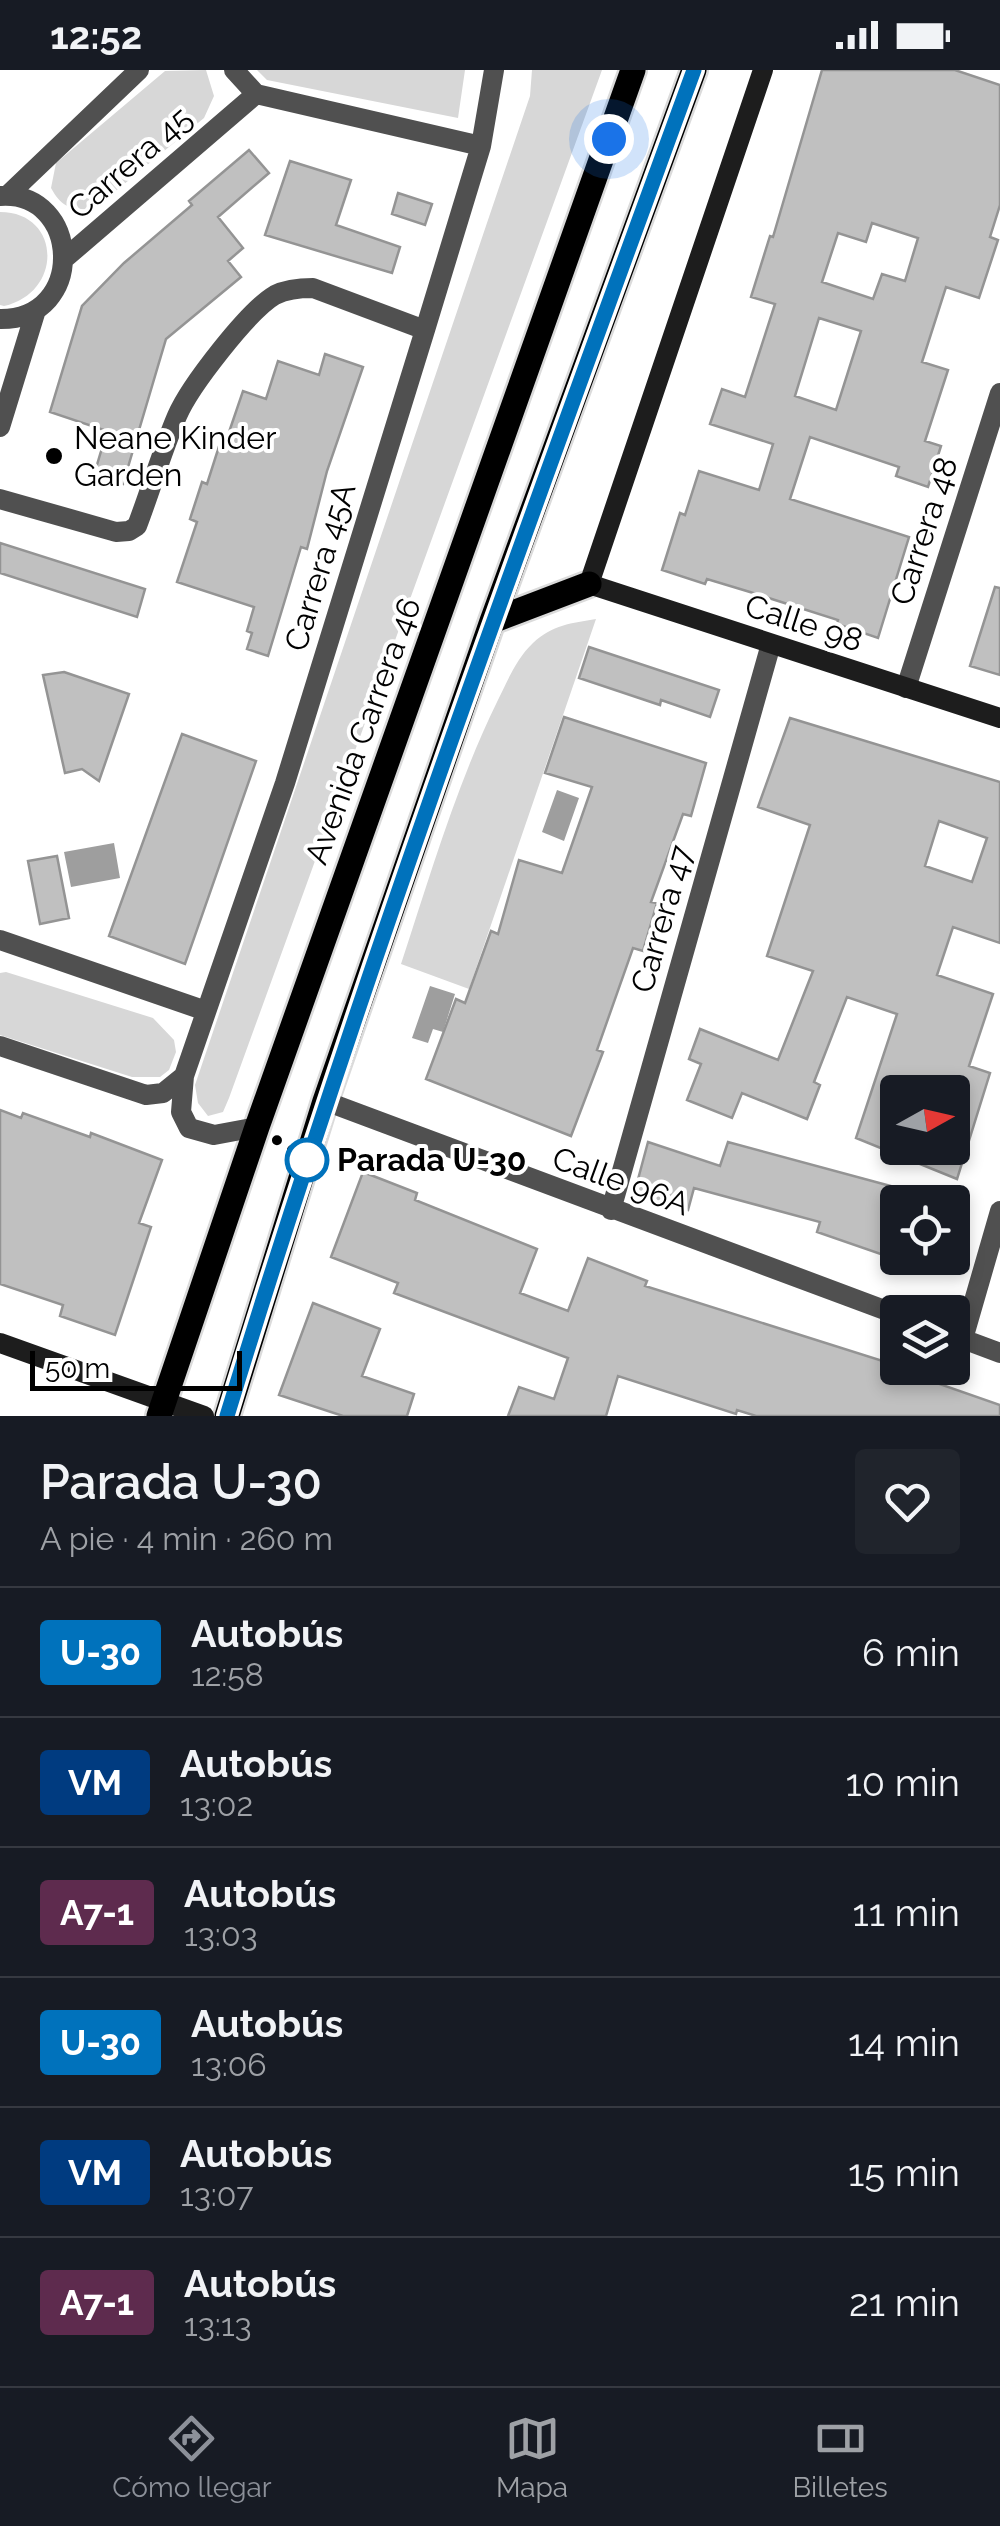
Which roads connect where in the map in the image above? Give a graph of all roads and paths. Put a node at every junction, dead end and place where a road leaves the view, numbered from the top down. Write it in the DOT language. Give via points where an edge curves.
graph roads {
  1 [pos="139,70"];
  2 [pos="234,70"];
  3 [pos="494,70"];
  4 [pos="634,70"];
  5 [pos="694,70"];
  6 [pos="763,70"];
  7 [pos="256,94"];
  8 [pos="481,146"];
  9 [pos="4,196"];
  10 [pos="64,259"];
  11 [pos="36,310"];
  12 [pos="0,320"];
  13 [pos="425,330"];
  14 [pos="1000,393"];
  15 [pos="0,427"];
  16 [pos="0,499"];
  17 [pos="589,584"];
  18 [pos="492,620"];
  19 [pos="771,644"];
  20 [pos="906,688"];
  21 [pos="1000,718"];
  22 [pos="0,940"];
  23 [pos="206,1011"];
  24 [pos="0,1046"];
  25 [pos="184,1076"];
  26 [pos="325,1101"];
  27 [pos="257,1127"];
  28 [pos="611,1210"];
  29 [pos="1000,1212"];
  30 [pos="970,1301"];
  31 [pos="880,1307"];
  32 [pos="970,1342"];
  33 [pos="0,1343"];
  34 [pos="1000,1353"];
  35 [pos="161,1409"];
  36 [pos="204,1416"];
  37 [pos="227,1416"];
  1 -- 9 [label="street, Carrera 45"];
  2 -- 7 [label="street"];
  3 -- 8 [label="street, Carrera 45A"];
  4 -- 27 [label="main road, Avenida Carrera 46"];
  5 -- 18 [label="main road"];
  6 -- 17 [label="street"];
  7 -- 8 [label="street"];
  7 -- 10 [label="street, Carrera 45"];
  8 -- 13 [label="street, Carrera 45A"];
  9 -- 10 [label="street" via="42,210 55,224"];
  10 -- 11 [label="street" via="57,288"];
  11 -- 12 [label="street"];
  11 -- 15 [label="street"];
  13 -- 16 [label="street" via="313,288 293,288 253,315 178,412 138,526 116,532"];
  13 -- 23 [label="street, Carrera 45A" via="285,784"];
  14 -- 20 [label="street, Carrera 48"];
  17 -- 18 [label="main road"];
  17 -- 19 [label="street, Calle 98"];
  18 -- 26 [label="main road"];
  19 -- 20 [label="street, Calle 98"];
  19 -- 28 [label="street, Carrera 47"];
  20 -- 21 [label="street, Calle 98"];
  22 -- 23 [label="street"];
  23 -- 25 [label="street, Carrera 45A"];
  24 -- 25 [label="street" via="146,1095 163,1093"];
  25 -- 27 [label="street" via="181,1112 190,1128 214,1135"];
  26 -- 28 [label="street, Calle 96A"];
  26 -- 37 [label="main road"];
  27 -- 35 [label="main road, Avenida Carrera 46"];
  28 -- 31 [label="street, Calle 96A"];
  29 -- 30 [label="street"];
  32 -- 34 [label="street"];
  33 -- 35 [label="street"];
  35 -- 36 [label="street"];
}
